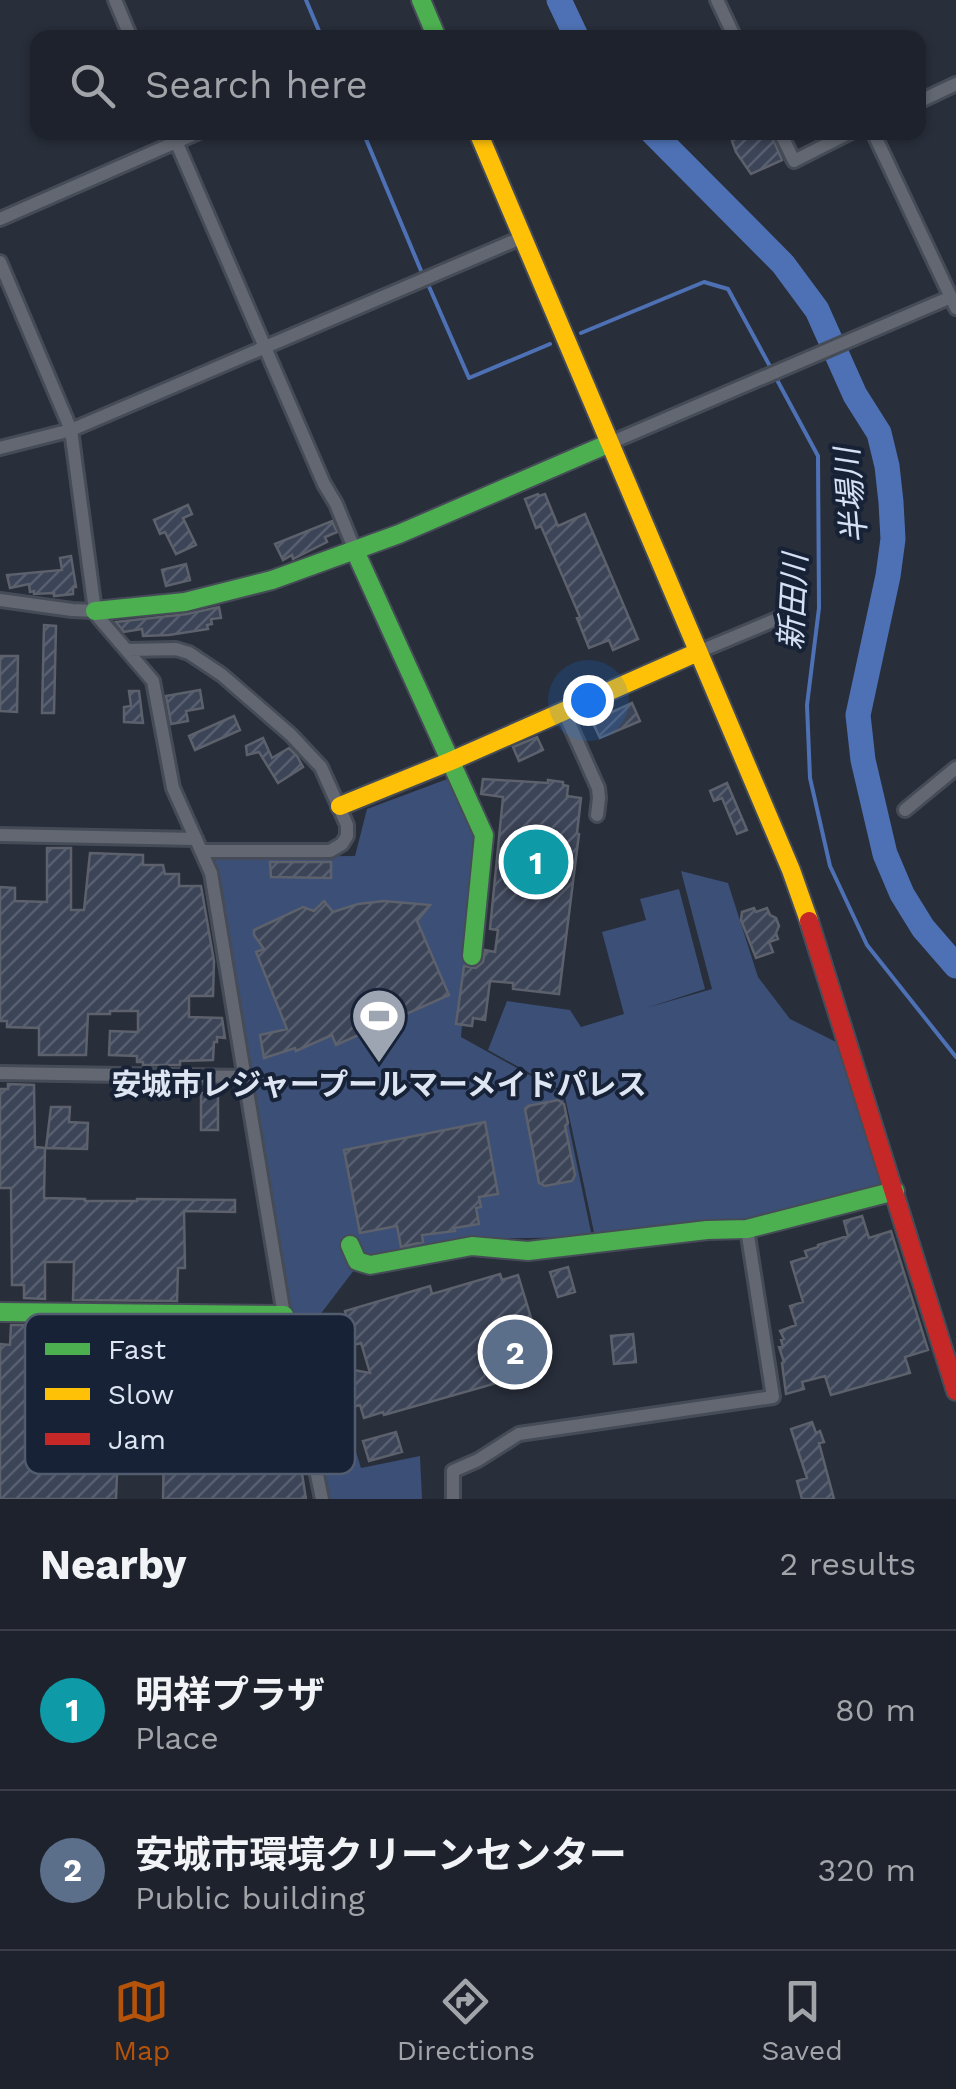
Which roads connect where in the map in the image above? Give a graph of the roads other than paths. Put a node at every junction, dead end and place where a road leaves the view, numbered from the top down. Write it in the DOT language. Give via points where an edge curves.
graph roads {
  1 [pos="115,0"];
  2 [pos="422,0"];
  3 [pos="716,0"];
  4 [pos="128,30"];
  5 [pos="430,30"];
  6 [pos="731,30"];
  7 [pos="956,84"];
  8 [pos="926,98"];
  9 [pos="168,140"];
  10 [pos="175,140"];
  11 [pos="481,140"];
  12 [pos="784,140"];
  13 [pos="835,140"];
  14 [pos="877,140"];
  15 [pos="0,219"];
  16 [pos="522,237"];
  17 [pos="0,262"];
  18 [pos="953,303"];
  19 [pos="264,348"];
  20 [pos="70,430"];
  21 [pos="610,444"];
  22 [pos="0,448"];
  23 [pos="356,553"];
  24 [pos="0,600"];
  25 [pos="95,611"];
  26 [pos="782,617"];
  27 [pos="128,650"];
  28 [pos="698,652"];
  29 [pos="564,712"];
  30 [pos="451,761"];
  31 [pos="956,768"];
  32 [pos="340,806"];
  33 [pos="905,810"];
  34 [pos="597,815"];
  35 [pos="0,835"];
  36 [pos="199,845"];
  37 [pos="472,956"];
  38 [pos="0,1073"];
  39 [pos="245,1077"];
  40 [pos="895,1191"];
  41 [pos="746,1228"];
  42 [pos="350,1245"];
  43 [pos="0,1312"];
  44 [pos="142,1314"];
  45 [pos="284,1314"];
  46 [pos="956,1391"];
  47 [pos="317,1474"];
  48 [pos="322,1499"];
  49 [pos="453,1499"];
  1 -- 4 [label="street"];
  2 -- 5 [label="street"];
  3 -- 6 [label="street"];
  7 -- 8 [label="street"];
  9 -- 15 [label="street"];
  10 -- 19 [label="street"];
  11 -- 16 [label="street"];
  12 -- 13 [label="street" via="794,161"];
  14 -- 18 [label="street"];
  16 -- 19 [label="street"];
  16 -- 21 [label="street"];
  17 -- 20 [label="street"];
  18 -- 21 [label="street" via="866,333"];
  19 -- 20 [label="street"];
  19 -- 23 [label="street"];
  20 -- 22 [label="street"];
  20 -- 25 [label="street"];
  21 -- 23 [label="street"];
  21 -- 28 [label="street"];
  23 -- 25 [label="street" via="220,596"];
  23 -- 30 [label="street"];
  24 -- 25 [label="street"];
  25 -- 27 [label="street"];
  26 -- 28 [label="street"];
  27 -- 32 [label="street" via="182,650 222,675 321,767"];
  27 -- 36 [label="street" via="152,681 174,788"];
  28 -- 29 [label="street"];
  28 -- 40 [label="street" via="820,948"];
  29 -- 30 [label="street"];
  29 -- 34 [label="street" via="598,788"];
  30 -- 32 [label="street"];
  30 -- 37 [label="street" via="484,834"];
  31 -- 33 [label="street"];
  32 -- 36 [label="street" via="348,830 336,849"];
  35 -- 36 [label="street"];
  36 -- 39 [label="street" via="216,896"];
  38 -- 39 [label="street"];
  39 -- 45 [label="street"];
  40 -- 41 [label="street"];
  40 -- 46 [label="street"];
  41 -- 42 [label="street" via="528,1251 472,1246 370,1265 357,1261"];
  41 -- 49 [label="street" via="773,1397 518,1434 453,1471"];
  43 -- 44 [label="street"];
  47 -- 48 [label="street"];
}
